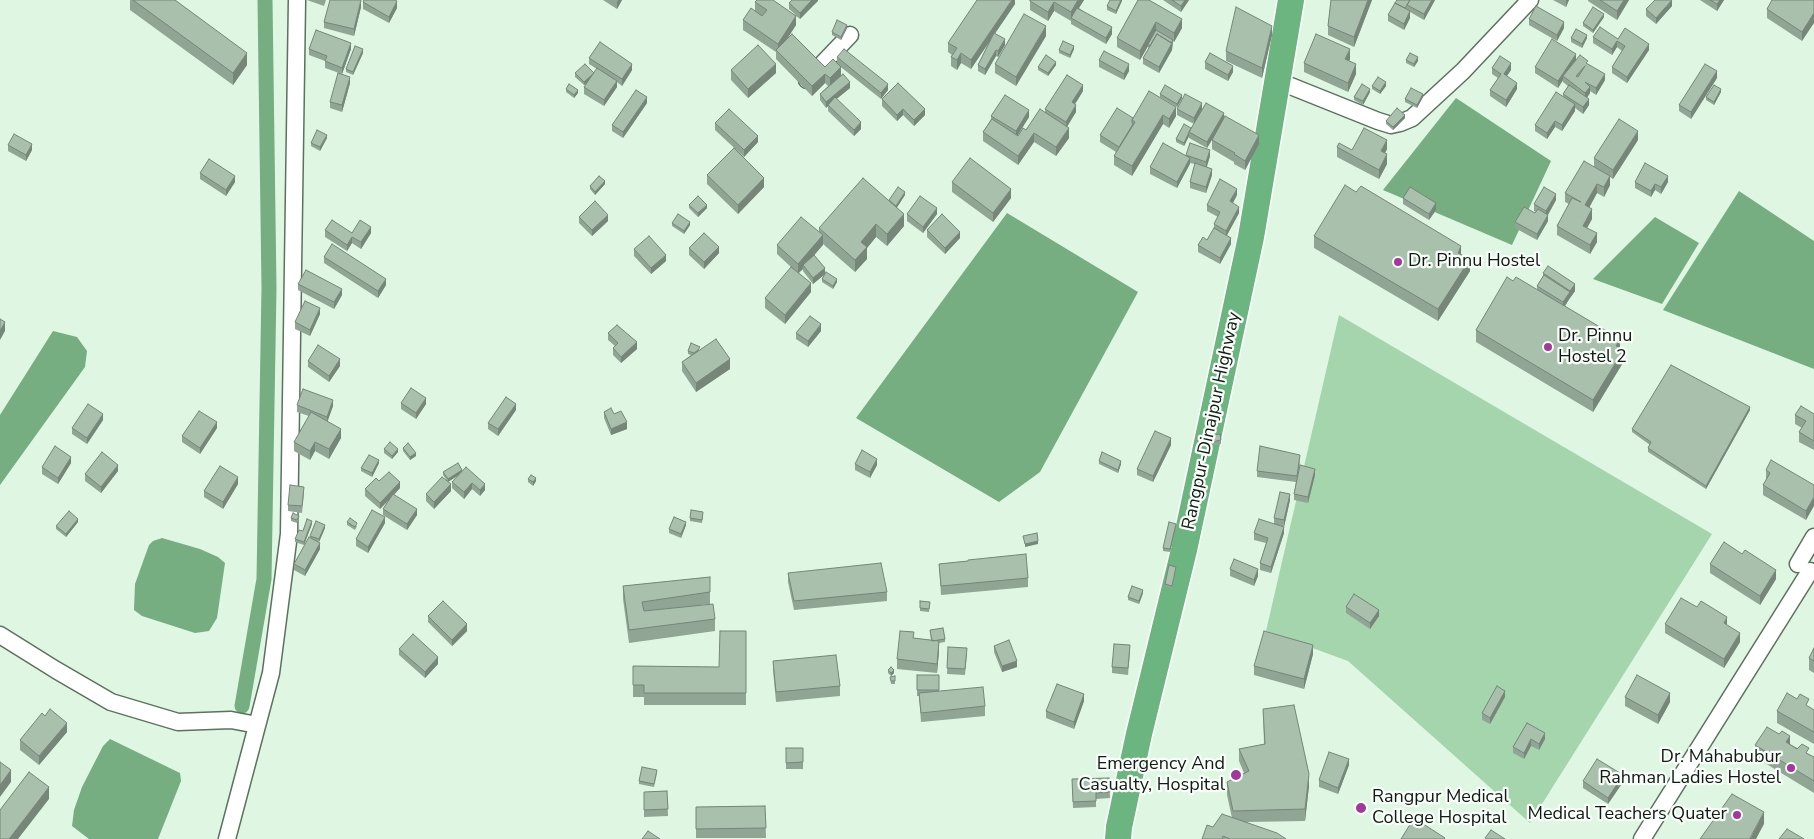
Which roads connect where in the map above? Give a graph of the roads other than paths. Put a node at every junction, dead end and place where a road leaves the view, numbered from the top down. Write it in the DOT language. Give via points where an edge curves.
graph roads {
  1 [pos="296,0"];
  2 [pos="1291,0"];
  3 [pos="1530,0"];
  4 [pos="850,35"];
  5 [pos="1278,81"];
  6 [pos="802,85"];
  7 [pos="1814,537"];
  8 [pos="0,635"];
  9 [pos="257,725"];
  10 [pos="227,839"];
  11 [pos="1118,839"];
  12 [pos="1642,839"];
  1 -- 9 [label="street" via="289,534 271,673"];
  2 -- 5 [label="highway, Rangpur-Dinajpur Highway"];
  3 -- 5 [label="street" via="1463,71 1412,118 1400,123 1391,125 1378,121"];
  4 -- 6 [label="street"];
  5 -- 11 [label="highway, Rangpur-Dinajpur Highway" via="1251,237"];
  7 -- 12 [label="street" via="1804,567"];
  8 -- 9 [label="street" via="111,702 178,722 231,720"];
  9 -- 10 [label="street"];
}
